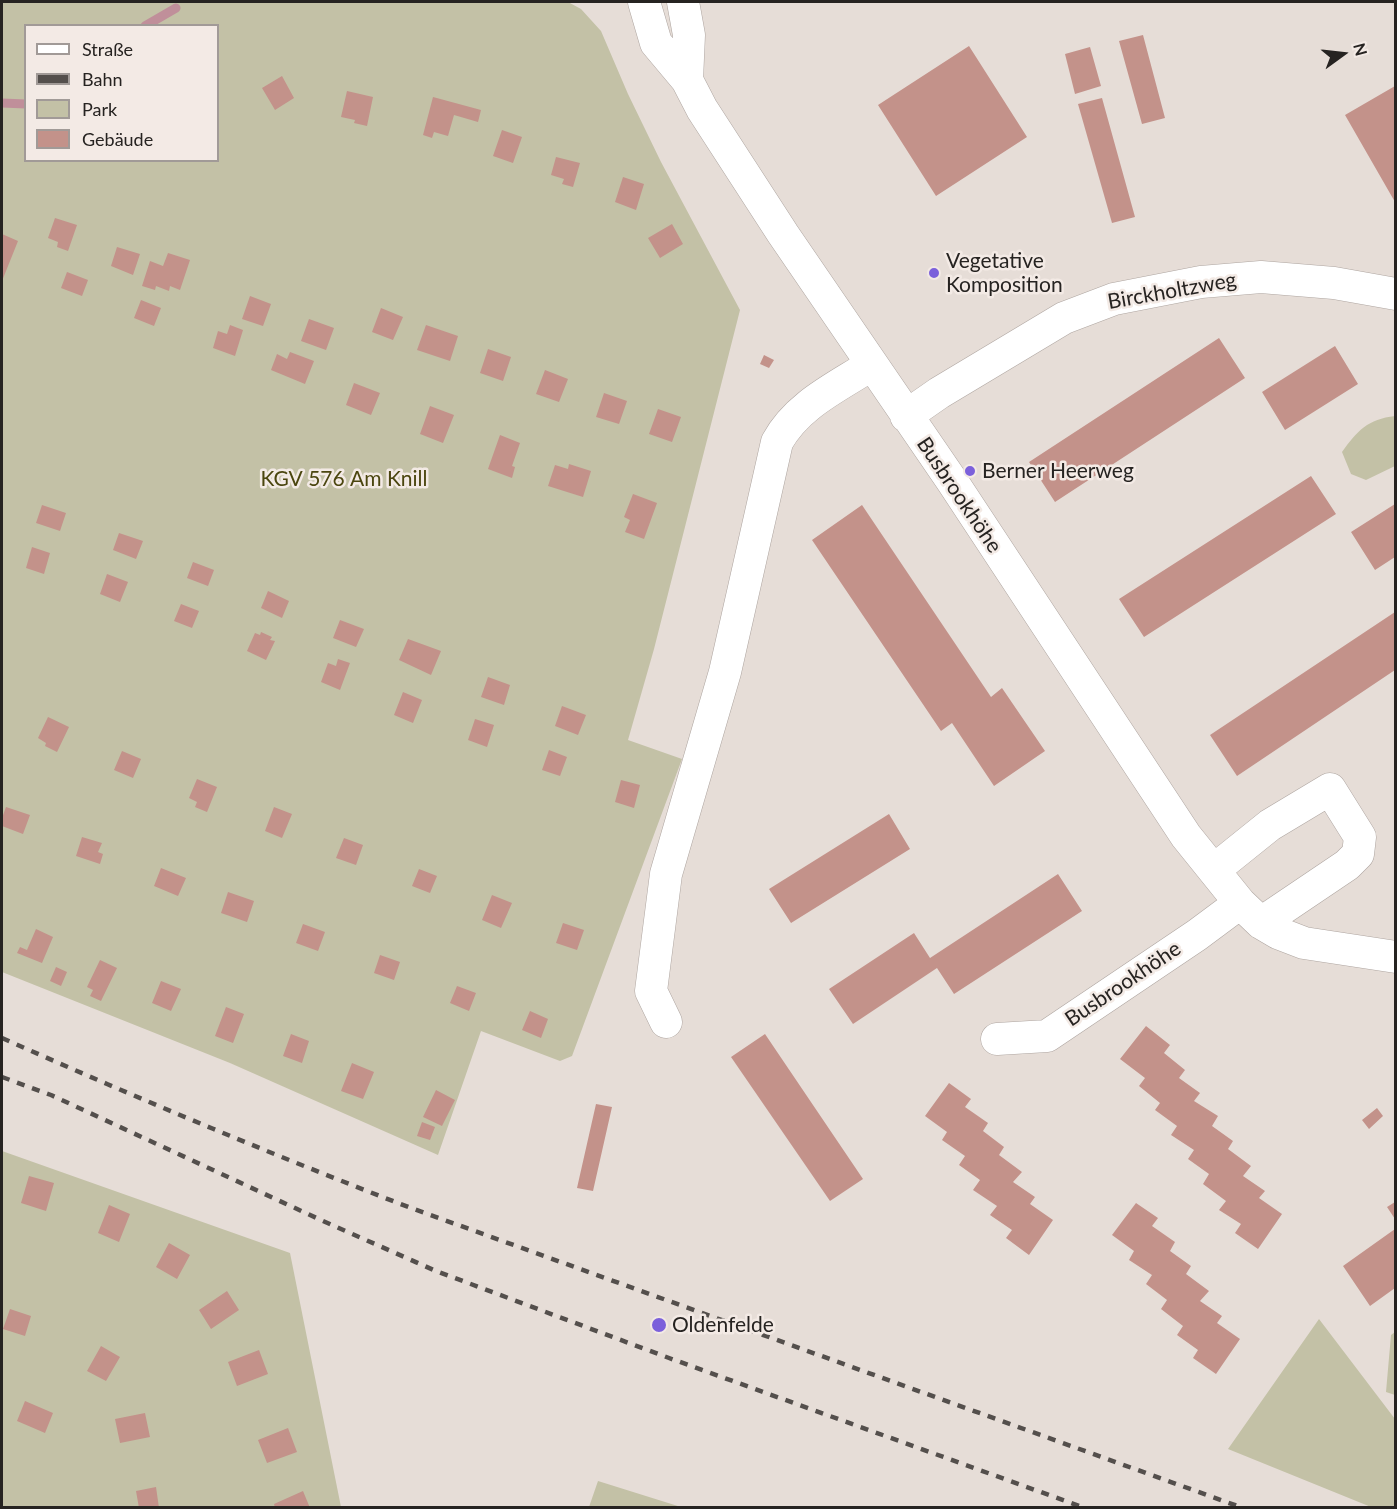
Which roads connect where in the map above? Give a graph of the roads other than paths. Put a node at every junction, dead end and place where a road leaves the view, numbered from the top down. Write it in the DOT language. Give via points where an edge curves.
graph roads {
  1 [pos="644,2"];
  2 [pos="683,2"];
  3 [pos="687,80"];
  4 [pos="1395,294"];
  5 [pos="871,365"];
  6 [pos="906,416"];
  7 [pos="1214,870"];
  8 [pos="1251,913"];
  9 [pos="1395,957"];
  10 [pos="666,1022"];
  11 [pos="997,1039"];
  1 -- 3 [label="street, Busbrookhöhe" via="657,43"];
  2 -- 3 [label="street, Busbrookhöhe" via="689,35"];
  3 -- 5 [label="street, Busbrookhöhe" via="702,109"];
  4 -- 6 [label="street, Birckholtzweg" via="1334,283 1261,277 1201,282 1114,299 1064,318"];
  5 -- 6 [label="street, Busbrookhöhe"];
  5 -- 10 [label="street" via="802,410 777,442 726,672 666,874 651,991"];
  6 -- 7 [label="street, Busbrookhöhe" via="1186,836"];
  7 -- 8 [label="street, Busbrookhöhe"];
  7 -- 8 [label="street" via="1270,825 1330,789 1360,837 1358,854 1347,865"];
  8 -- 9 [label="street, Busbrookhöhe" via="1278,933 1305,943"];
  8 -- 11 [label="street, Busbrookhöhe" via="1197,935 1047,1036"];
}
